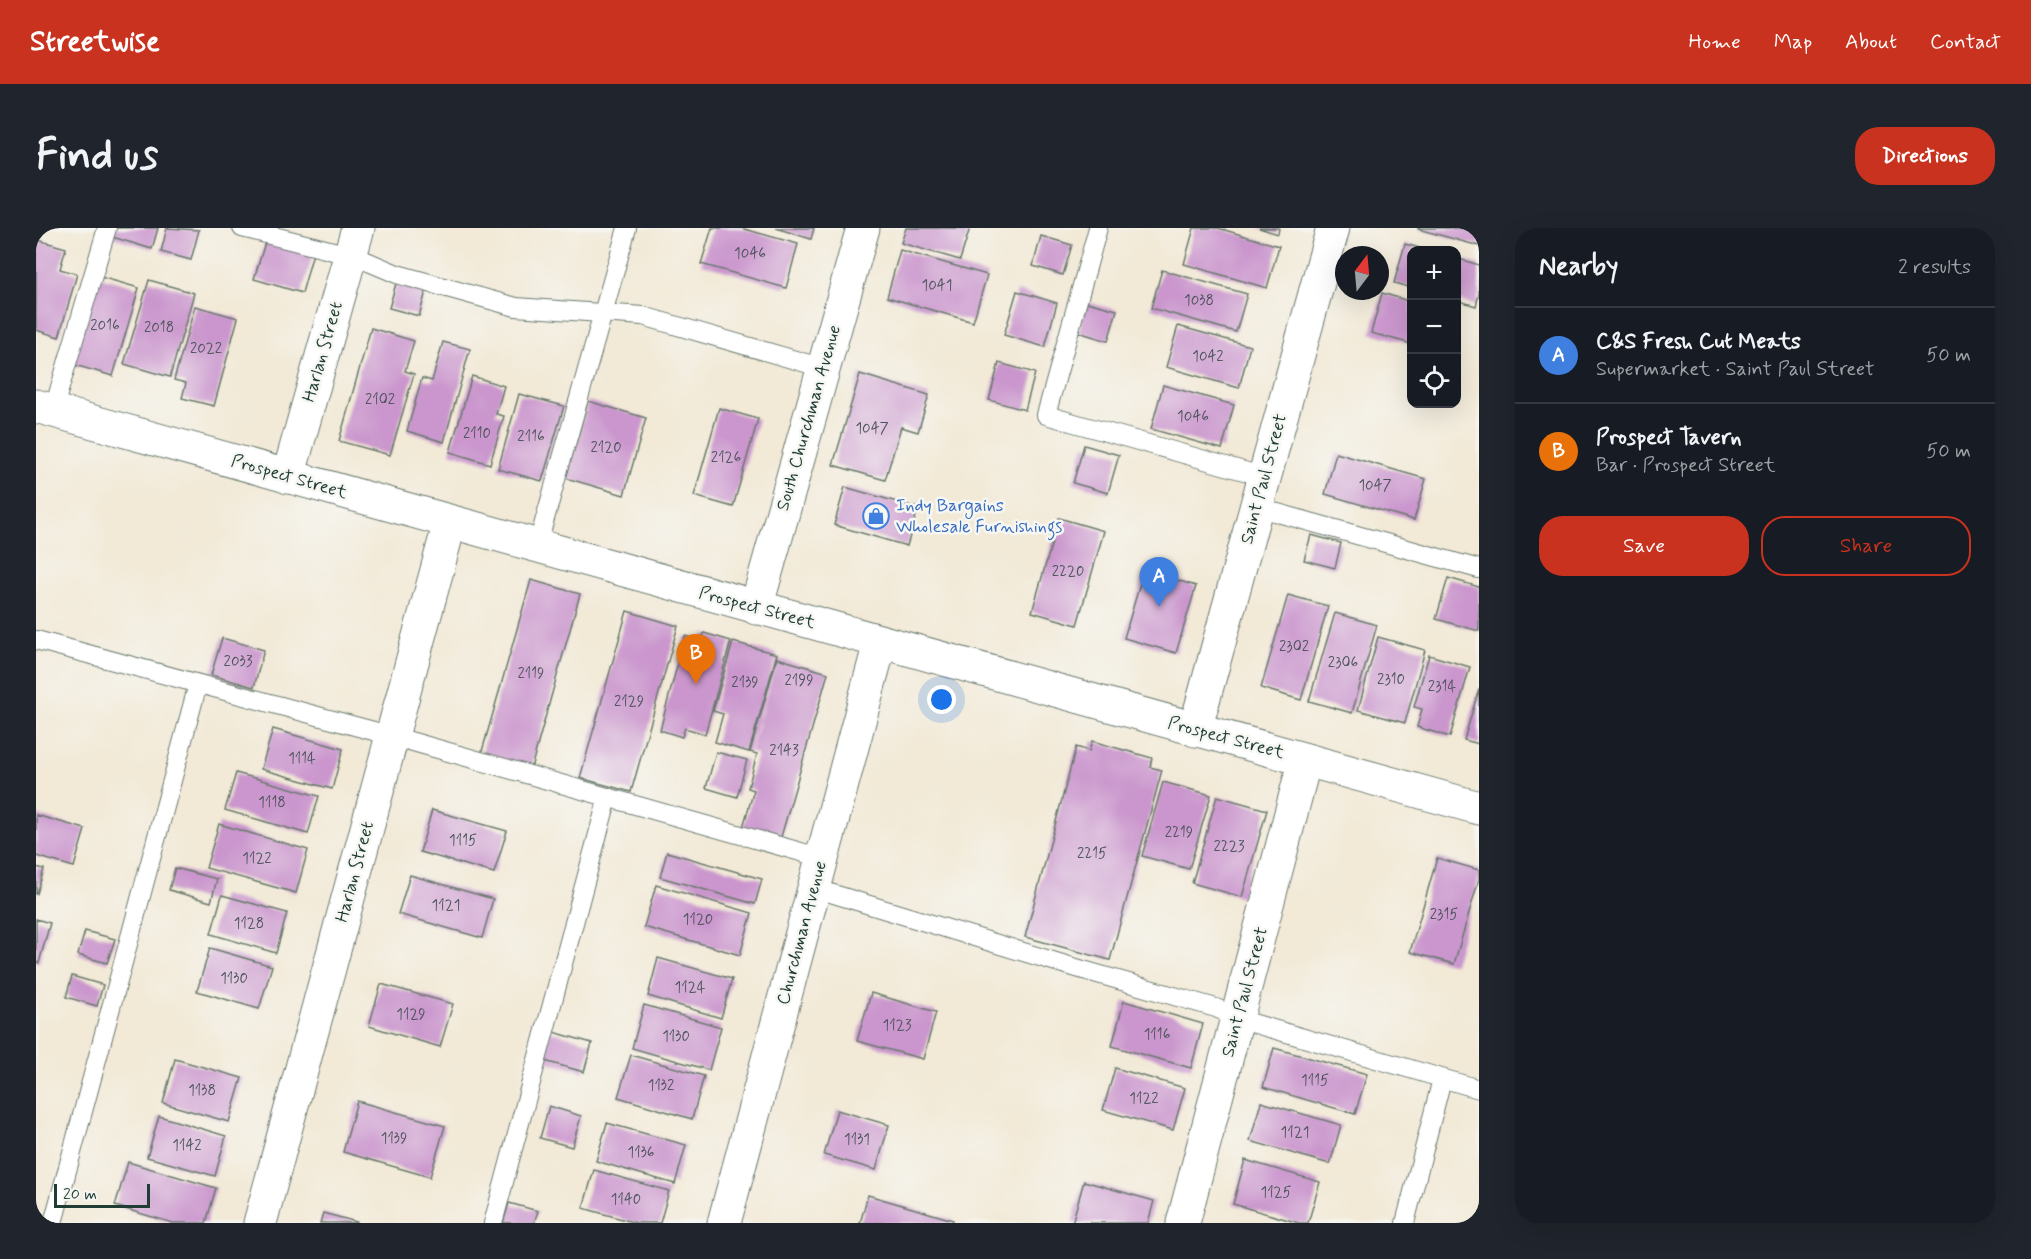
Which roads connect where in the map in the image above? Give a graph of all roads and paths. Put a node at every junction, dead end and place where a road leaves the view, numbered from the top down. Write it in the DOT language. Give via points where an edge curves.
graph roads {
  1 [pos="107,228"];
  2 [pos="242,228"];
  3 [pos="627,228"];
  4 [pos="863,228"];
  5 [pos="1098,228"];
  6 [pos="1334,228"];
  7 [pos="354,242"];
  8 [pos="603,313"];
  9 [pos="823,368"];
  10 [pos="44,408"];
  11 [pos="288,477"];
  12 [pos="1260,492"];
  13 [pos="450,522"];
  14 [pos="537,547"];
  15 [pos="1479,569"];
  16 [pos="756,608"];
  17 [pos="36,640"];
  18 [pos="880,643"];
  19 [pos="198,684"];
  20 [pos="1195,729"];
  21 [pos="392,736"];
  22 [pos="1305,760"];
  23 [pos="608,797"];
  24 [pos="1479,808"];
  25 [pos="818,873"];
  26 [pos="1238,1018"];
  27 [pos="1442,1079"];
  28 [pos="1479,1089"];
  29 [pos="53,1223"];
  30 [pos="260,1223"];
  31 [pos="493,1223"];
  32 [pos="724,1223"];
  33 [pos="1183,1223"];
  34 [pos="1405,1223"];
  1 -- 10 [label="lane"];
  2 -- 7 [label="lane"];
  3 -- 8 [label="lane"];
  4 -- 9 [label="street, South Churchman Avenue"];
  5 -- 12 [label="lane" via="1046,415"];
  6 -- 12 [label="street, Saint Paul Street"];
  7 -- 8 [label="lane" via="397,274 516,307"];
  7 -- 11 [label="street, Harlan Street"];
  8 -- 9 [label="lane" via="643,316"];
  8 -- 14 [label="lane"];
  9 -- 16 [label="street, South Churchman Avenue"];
  10 -- 11 [label="street, Prospect Street"];
  11 -- 13 [label="street, Prospect Street"];
  12 -- 15 [label="lane"];
  12 -- 20 [label="street, Saint Paul Street"];
  13 -- 14 [label="street, Prospect Street"];
  13 -- 21 [label="street, Harlan Street"];
  14 -- 16 [label="street, Prospect Street"];
  16 -- 18 [label="street, Prospect Street"];
  17 -- 19 [label="lane"];
  18 -- 20 [label="street, Prospect Street"];
  18 -- 25 [label="street, Churchman Avenue"];
  19 -- 21 [label="lane"];
  19 -- 29 [label="lane"];
  20 -- 22 [label="street, Prospect Street"];
  21 -- 23 [label="lane"];
  21 -- 30 [label="street, Harlan Street"];
  22 -- 24 [label="street, Prospect Street"];
  22 -- 26 [label="street, Saint Paul Street"];
  23 -- 25 [label="lane"];
  23 -- 31 [label="lane"];
  25 -- 26 [label="lane" via="1066,966 1216,1008"];
  25 -- 32 [label="street, Churchman Avenue"];
  26 -- 27 [label="lane"];
  26 -- 33 [label="street, Saint Paul Street"];
  27 -- 28 [label="lane"];
  27 -- 34 [label="lane"];
}
